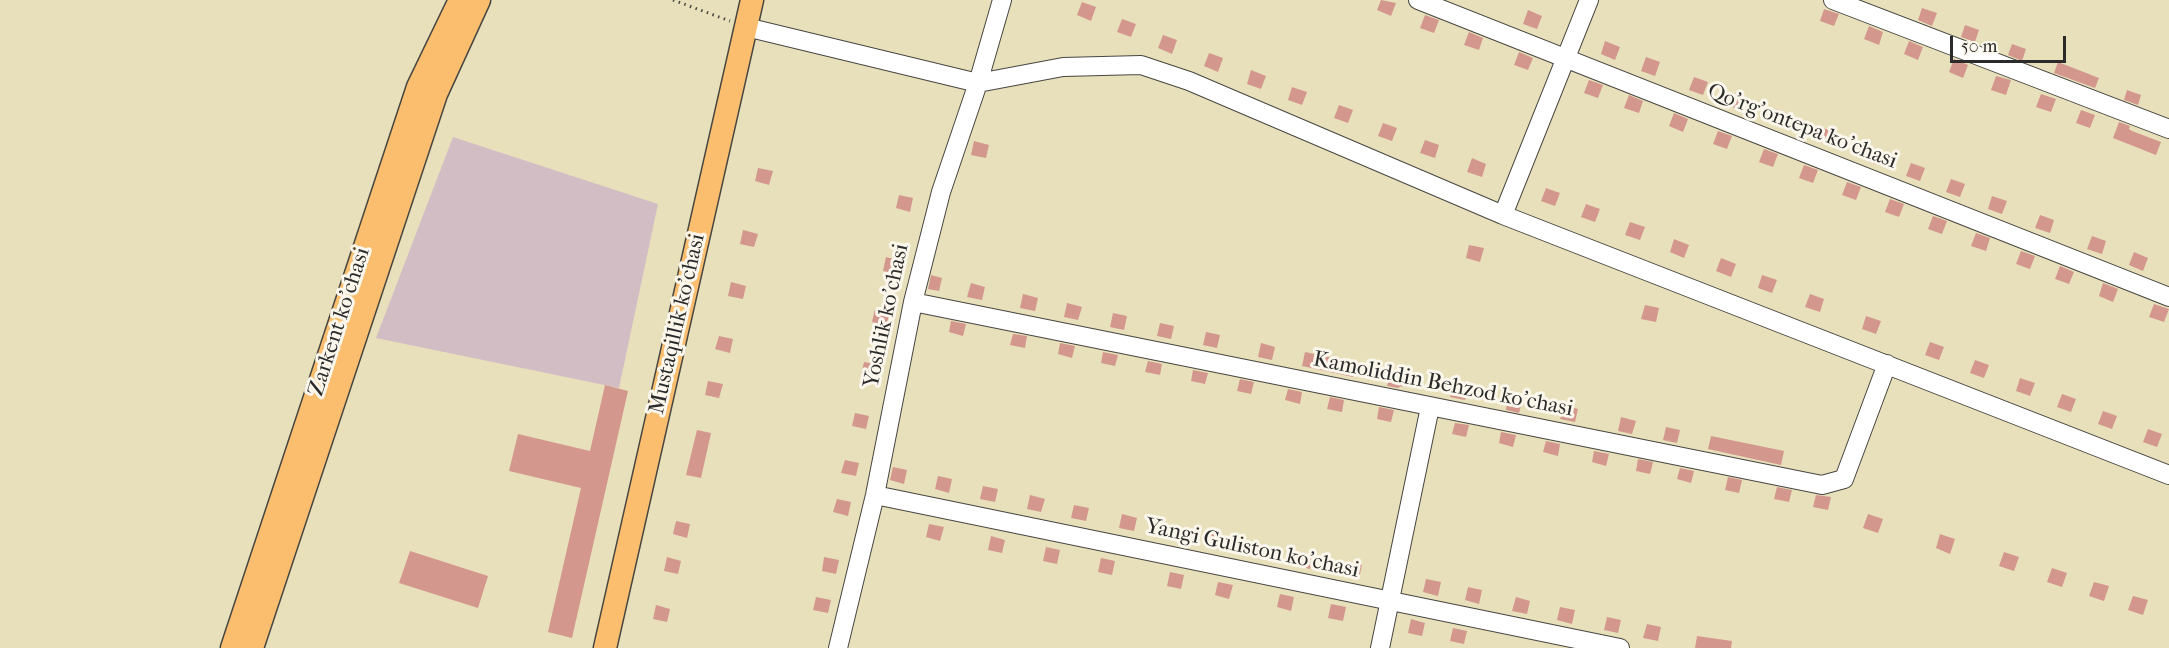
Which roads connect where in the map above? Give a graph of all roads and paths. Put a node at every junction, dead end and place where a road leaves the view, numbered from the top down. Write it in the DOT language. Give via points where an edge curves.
graph roads {
  1 [pos="460,0"];
  2 [pos="479,0"];
  3 [pos="673,0"];
  4 [pos="752,0"];
  5 [pos="1002,0"];
  6 [pos="1418,0"];
  7 [pos="1589,0"];
  8 [pos="1833,0"];
  9 [pos="746,27"];
  10 [pos="1566,60"];
  11 [pos="978,83"];
  12 [pos="2169,129"];
  13 [pos="1503,215"];
  14 [pos="2169,297"];
  15 [pos="912,302"];
  16 [pos="1887,364"];
  17 [pos="1430,407"];
  18 [pos="2169,475"];
  19 [pos="874,495"];
  20 [pos="1389,602"];
  21 [pos="232,648"];
  22 [pos="252,648"];
  23 [pos="605,648"];
  24 [pos="838,648"];
  25 [pos="1380,648"];
  26 [pos="1620,648"];
  1 -- 21 [label="main road, Zarkent ko'chasi" via="418,87"];
  2 -- 22 [label="main road, Zarkent ko'chasi" via="436,94"];
  3 -- 9 [label="path"];
  4 -- 9 [label="main road, Mustaqillik ko'chasi"];
  5 -- 11 [label="street, Yoshlik ko'chasi"];
  6 -- 10 [label="street, Qo'rg'ontepa ko'chasi"];
  7 -- 10 [label="street"];
  8 -- 12 [label="street"];
  9 -- 11 [label="street"];
  9 -- 23 [label="main road, Mustaqillik ko'chasi"];
  10 -- 13 [label="street"];
  10 -- 14 [label="street, Qo'rg'ontepa ko'chasi"];
  11 -- 13 [label="street" via="1063,67 1141,65 1189,81"];
  11 -- 15 [label="street, Yoshlik ko'chasi" via="941,192"];
  13 -- 16 [label="street"];
  15 -- 17 [label="street, Kamoliddin Behzod ko'chasi"];
  15 -- 19 [label="street, Yoshlik ko'chasi"];
  16 -- 17 [label="street, Kamoliddin Behzod ko'chasi" via="1844,479 1822,484"];
  16 -- 18 [label="street"];
  17 -- 20 [label="street"];
  19 -- 20 [label="street, Yangi Guliston ko'chasi"];
  19 -- 24 [label="street, Yoshlik ko'chasi"];
  20 -- 25 [label="street"];
  20 -- 26 [label="street, Yangi Guliston ko'chasi"];
}
